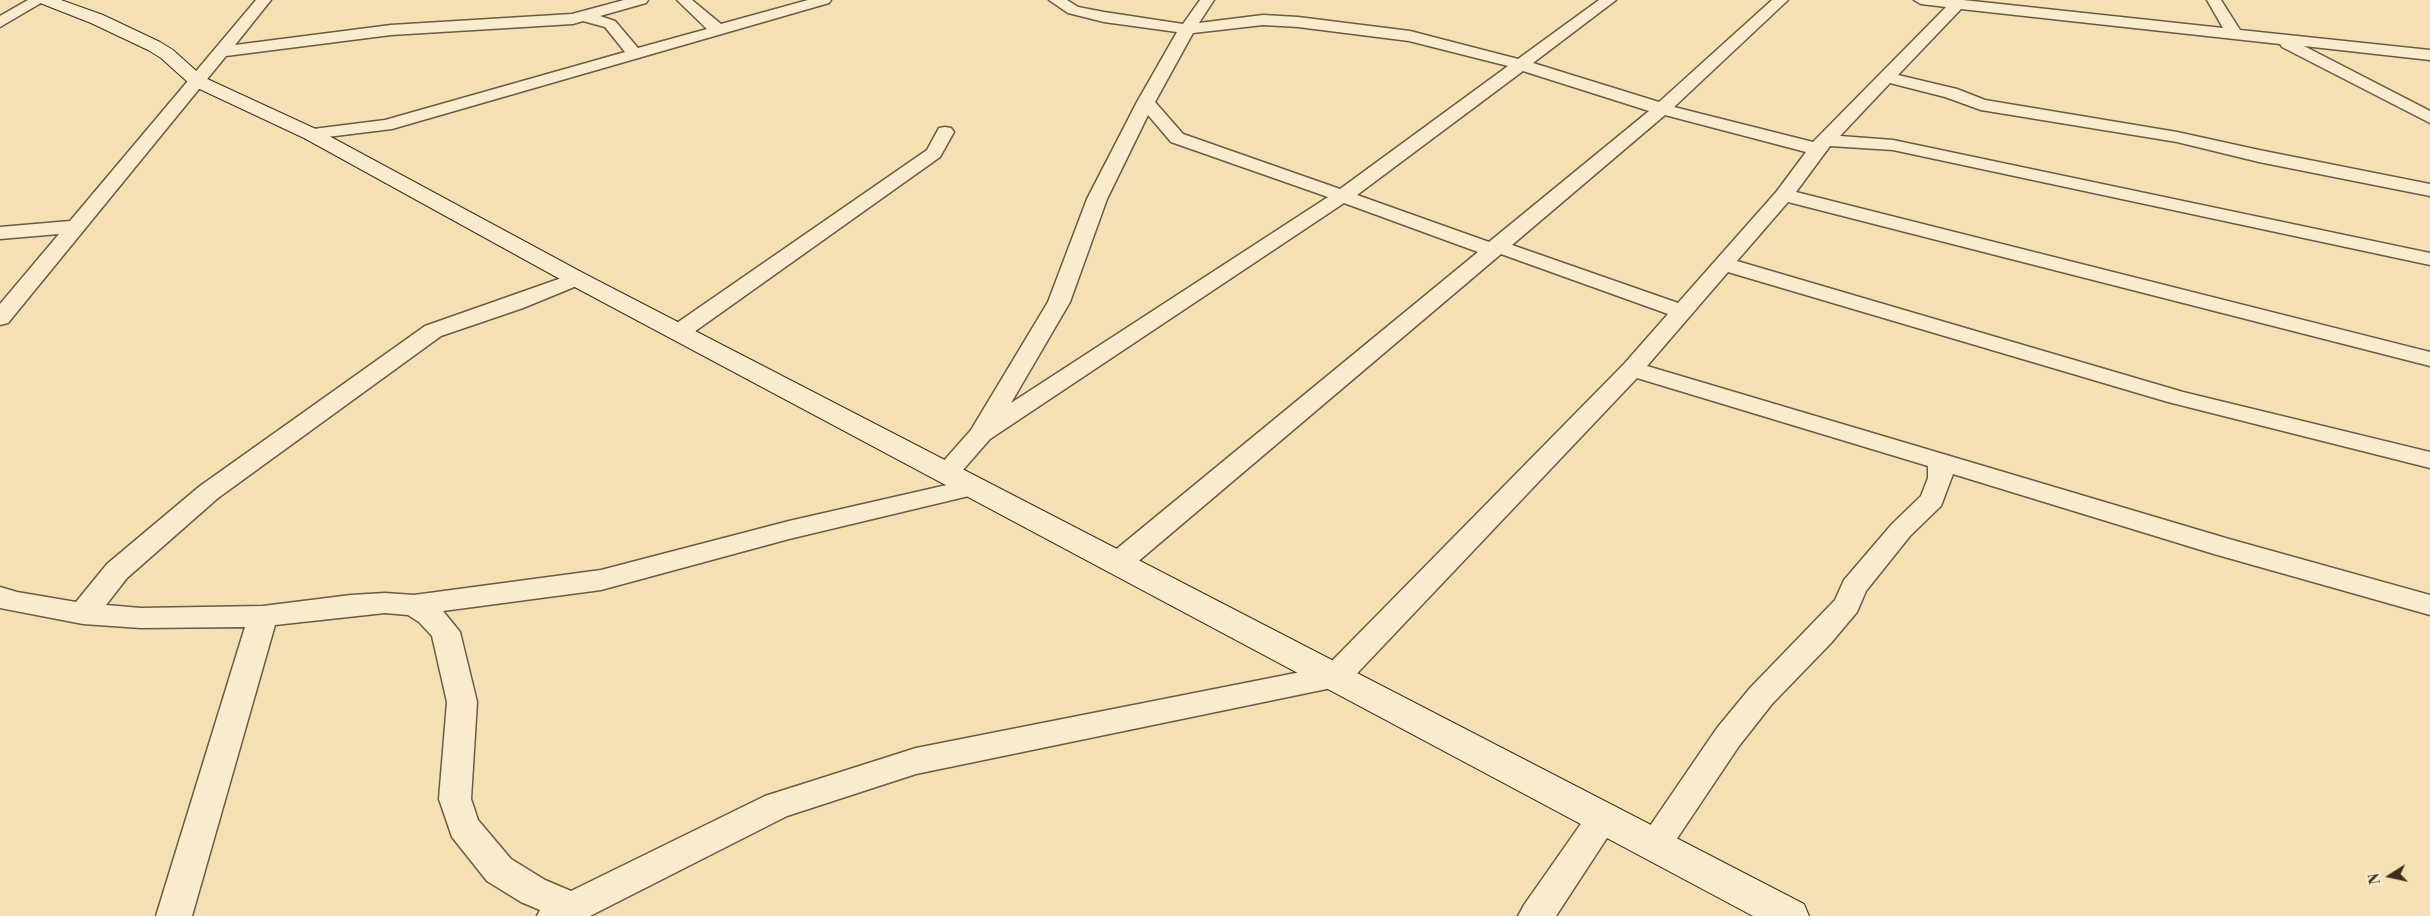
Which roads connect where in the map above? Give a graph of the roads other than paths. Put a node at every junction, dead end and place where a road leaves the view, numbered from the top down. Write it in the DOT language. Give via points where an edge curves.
graph roads {
  1 [pos="39,0"];
  2 [pos="46,0"];
  3 [pos="264,0"];
  4 [pos="641,0"];
  5 [pos="684,0"];
  6 [pos="824,0"];
  7 [pos="1056,0"];
  8 [pos="1207,0"];
  9 [pos="1609,0"];
  10 [pos="1781,0"];
  11 [pos="1921,0"];
  12 [pos="2214,0"];
  13 [pos="1957,4"];
  14 [pos="1989,4"];
  15 [pos="585,17"];
  16 [pos="0,22"];
  17 [pos="1188,29"];
  18 [pos="719,30"];
  19 [pos="2234,33"];
  20 [pos="2276,38"];
  21 [pos="220,52"];
  22 [pos="636,54"];
  23 [pos="2430,55"];
  24 [pos="1522,65"];
  25 [pos="1886,77"];
  26 [pos="197,81"];
  27 [pos="1146,102"];
  28 [pos="1662,109"];
  29 [pos="2430,118"];
  30 [pos="945,132"];
  31 [pos="311,134"];
  32 [pos="1821,145"];
  33 [pos="2430,190"];
  34 [pos="1784,195"];
  35 [pos="1341,197"];
  36 [pos="75,227"];
  37 [pos="0,233"];
  38 [pos="1494,248"];
  39 [pos="2430,258"];
  40 [pos="1724,264"];
  41 [pos="577,279"];
  42 [pos="1682,312"];
  43 [pos="0,318"];
  44 [pos="680,332"];
  45 [pos="2430,359"];
  46 [pos="1632,369"];
  47 [pos="982,434"];
  48 [pos="2430,460"];
  49 [pos="1940,462"];
  50 [pos="946,473"];
  51 [pos="974,487"];
  52 [pos="1118,563"];
  53 [pos="0,597"];
  54 [pos="414,605"];
  55 [pos="2430,605"];
  56 [pos="83,614"];
  57 [pos="263,616"];
  58 [pos="1335,677"];
  59 [pos="1604,818"];
  60 [pos="1654,845"];
  61 [pos="566,913"];
  62 [pos="174,916"];
  63 [pos="1536,916"];
  64 [pos="1790,916"];
  1 -- 16 [label="street"];
  2 -- 26 [label="street" via="97,19 154,46"];
  3 -- 21 [label="street"];
  4 -- 15 [label="street"];
  5 -- 18 [label="street"];
  6 -- 18 [label="street"];
  7 -- 17 [label="street" via="1073,10 1104,17"];
  8 -- 17 [label="street"];
  9 -- 24 [label="street"];
  10 -- 28 [label="street"];
  11 -- 13 [label="street"];
  12 -- 19 [label="street"];
  13 -- 14 [label="street"];
  13 -- 25 [label="street"];
  14 -- 19 [label="street"];
  15 -- 21 [label="street" via="390,30"];
  15 -- 22 [label="street" via="610,24"];
  17 -- 24 [label="street" via="1262,20 1298,22 1410,36"];
  17 -- 27 [label="street"];
  18 -- 22 [label="street"];
  19 -- 20 [label="street"];
  20 -- 23 [label="street"];
  20 -- 29 [label="street"];
  21 -- 26 [label="street"];
  22 -- 31 [label="street" via="386,125"];
  24 -- 28 [label="street"];
  24 -- 35 [label="street"];
  25 -- 32 [label="street"];
  25 -- 33 [label="street" via="1950,93 1981,105 2177,137"];
  26 -- 31 [label="street"];
  26 -- 36 [label="street"];
  27 -- 35 [label="street" via="1177,138"];
  27 -- 47 [label="street" via="1097,199 1059,302"];
  28 -- 32 [label="street"];
  28 -- 38 [label="street"];
  30 -- 44 [label="street" via="934,153"];
  31 -- 41 [label="street"];
  32 -- 34 [label="street"];
  32 -- 39 [label="street" via="1893,145"];
  34 -- 40 [label="street"];
  34 -- 45 [label="street"];
  35 -- 38 [label="street"];
  35 -- 47 [label="street"];
  36 -- 37 [label="street"];
  36 -- 43 [label="street"];
  38 -- 42 [label="street"];
  38 -- 52 [label="street"];
  40 -- 42 [label="street"];
  40 -- 48 [label="street" via="2176,397"];
  41 -- 44 [label="street"];
  41 -- 56 [label="street" via="433,331 209,492 117,571"];
  42 -- 46 [label="street"];
  44 -- 50 [label="street"];
  46 -- 49 [label="street"];
  46 -- 58 [label="street"];
  47 -- 50 [label="street"];
  49 -- 55 [label="street"];
  49 -- 60 [label="street" via="1941,478 1932,500 1900,530 1854,587 1847,605 1822,635 1761,696 1728,737"];
  50 -- 51 [label="street"];
  51 -- 52 [label="street"];
  51 -- 54 [label="street" via="789,530 602,580"];
  52 -- 58 [label="street"];
  53 -- 56 [label="street"];
  54 -- 57 [label="street" via="351,605"];
  54 -- 61 [label="street" via="446,632 462,702 455,799 464,827 499,870"];
  56 -- 57 [label="street" via="141,618"];
  57 -- 62 [label="street"];
  58 -- 59 [label="street"];
  58 -- 61 [label="street" via="916,762 778,806"];
  59 -- 60 [label="street"];
  59 -- 63 [label="street"];
  60 -- 64 [label="street"];
}
